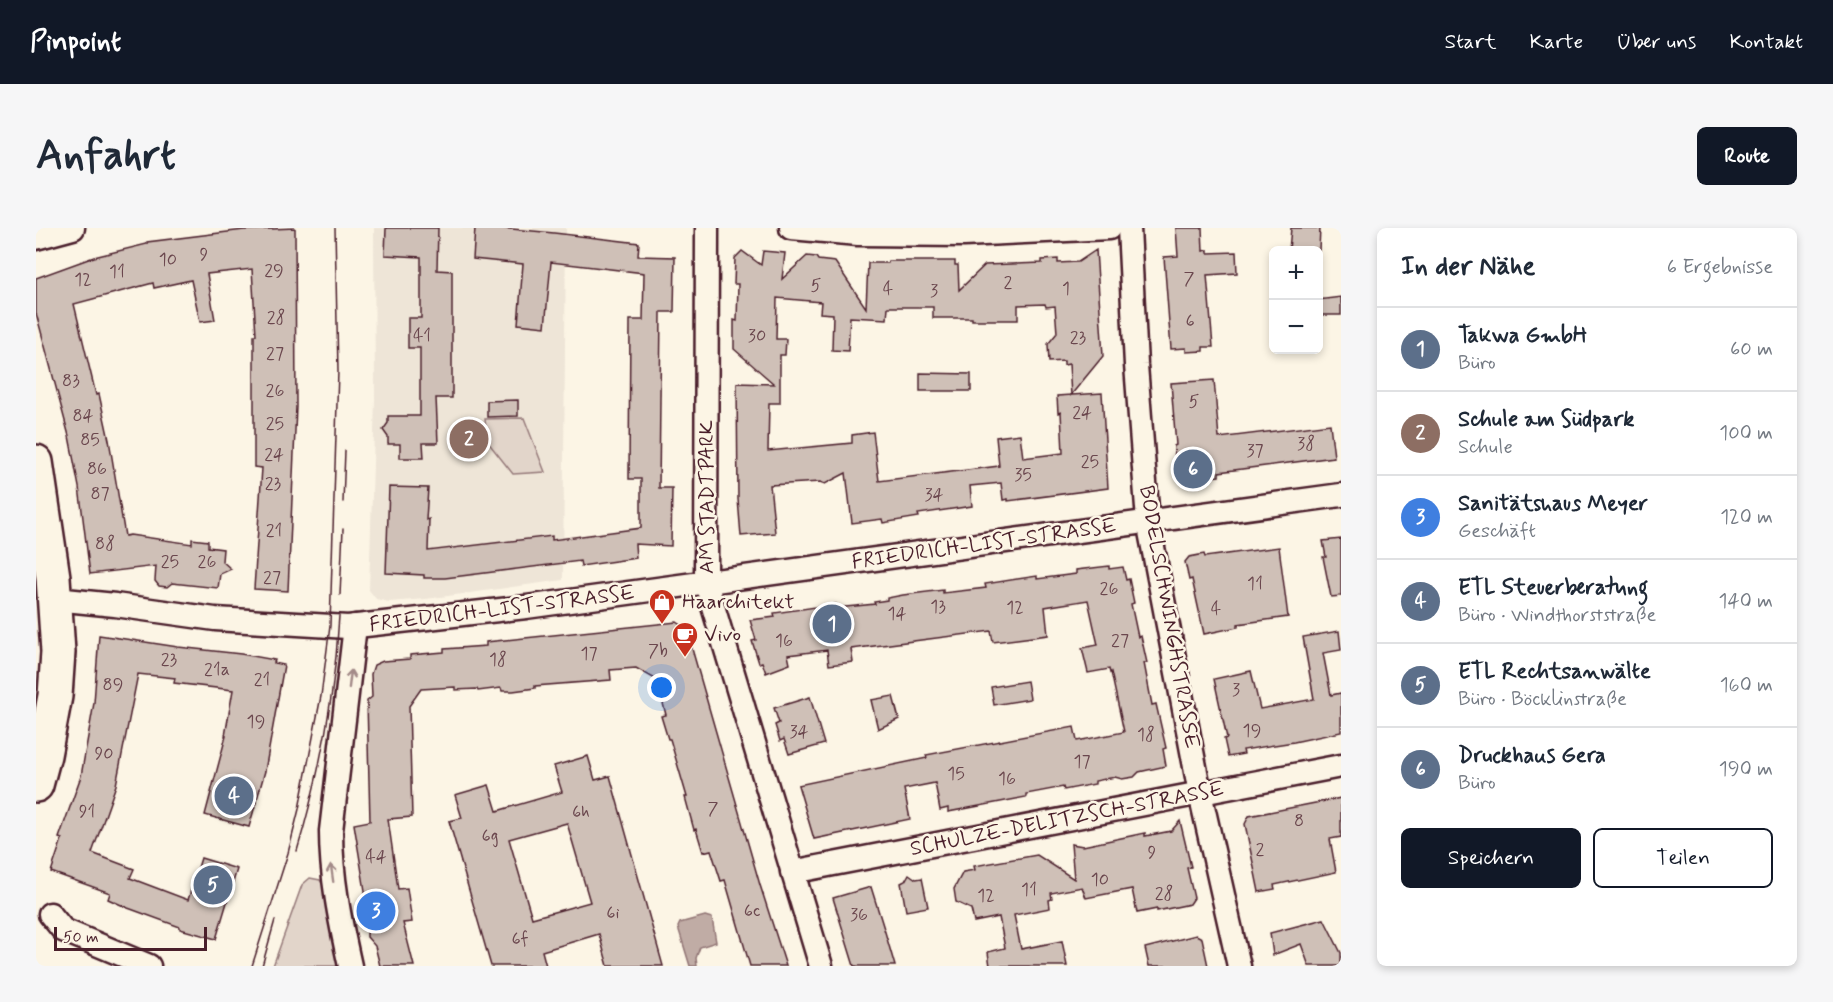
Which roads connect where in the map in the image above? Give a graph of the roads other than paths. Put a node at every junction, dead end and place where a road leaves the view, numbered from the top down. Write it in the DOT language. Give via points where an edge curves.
graph roads {
  1 [pos="73,228"];
  2 [pos="707,228"];
  3 [pos="791,228"];
  4 [pos="1109,228"];
  5 [pos="1129,228"];
  6 [pos="36,238"];
  7 [pos="36,462"];
  8 [pos="1341,495"];
  9 [pos="1148,521"];
  10 [pos="706,583"];
  11 [pos="55,599"];
  12 [pos="355,626"];
  13 [pos="1341,766"];
  14 [pos="36,785"];
  15 [pos="1200,793"];
  16 [pos="792,872"];
  17 [pos="50,914"];
  18 [pos="149,966"];
  19 [pos="350,966"];
  20 [pos="821,966"];
  21 [pos="1239,966"];
  1 -- 6 [label="street"];
  2 -- 10 [label="street, AM STADTPARK"];
  3 -- 4 [label="street" via="858,234 964,235"];
  5 -- 9 [label="street, BODELSCHWINGHSTRASSE"];
  7 -- 11 [label="main road"];
  8 -- 9 [label="street, FRIEDRICH-LIST-STRASSE"];
  9 -- 10 [label="street, FRIEDRICH-LIST-STRASSE"];
  9 -- 15 [label="street, BODELSCHWINGHSTRASSE"];
  10 -- 12 [label="street, FRIEDRICH-LIST-STRASSE"];
  10 -- 16 [label="street, AM STADTPARK"];
  11 -- 12 [label="street, FRIEDRICH-LIST-STRASSE" via="215,619"];
  11 -- 14 [label="main road" via="55,696"];
  19 -- 12 [label="street, one-way" via="331,864 331,831"];
  13 -- 15 [label="street, SCHULZE-DELITZSCH-STRASSE"];
  15 -- 16 [label="street, SCHULZE-DELITZSCH-STRASSE"];
  15 -- 21 [label="street, BODELSCHWINGHSTRASSE"];
  16 -- 20 [label="street, AM STADTPARK"];
  17 -- 18 [label="street" via="63,930"];
}
